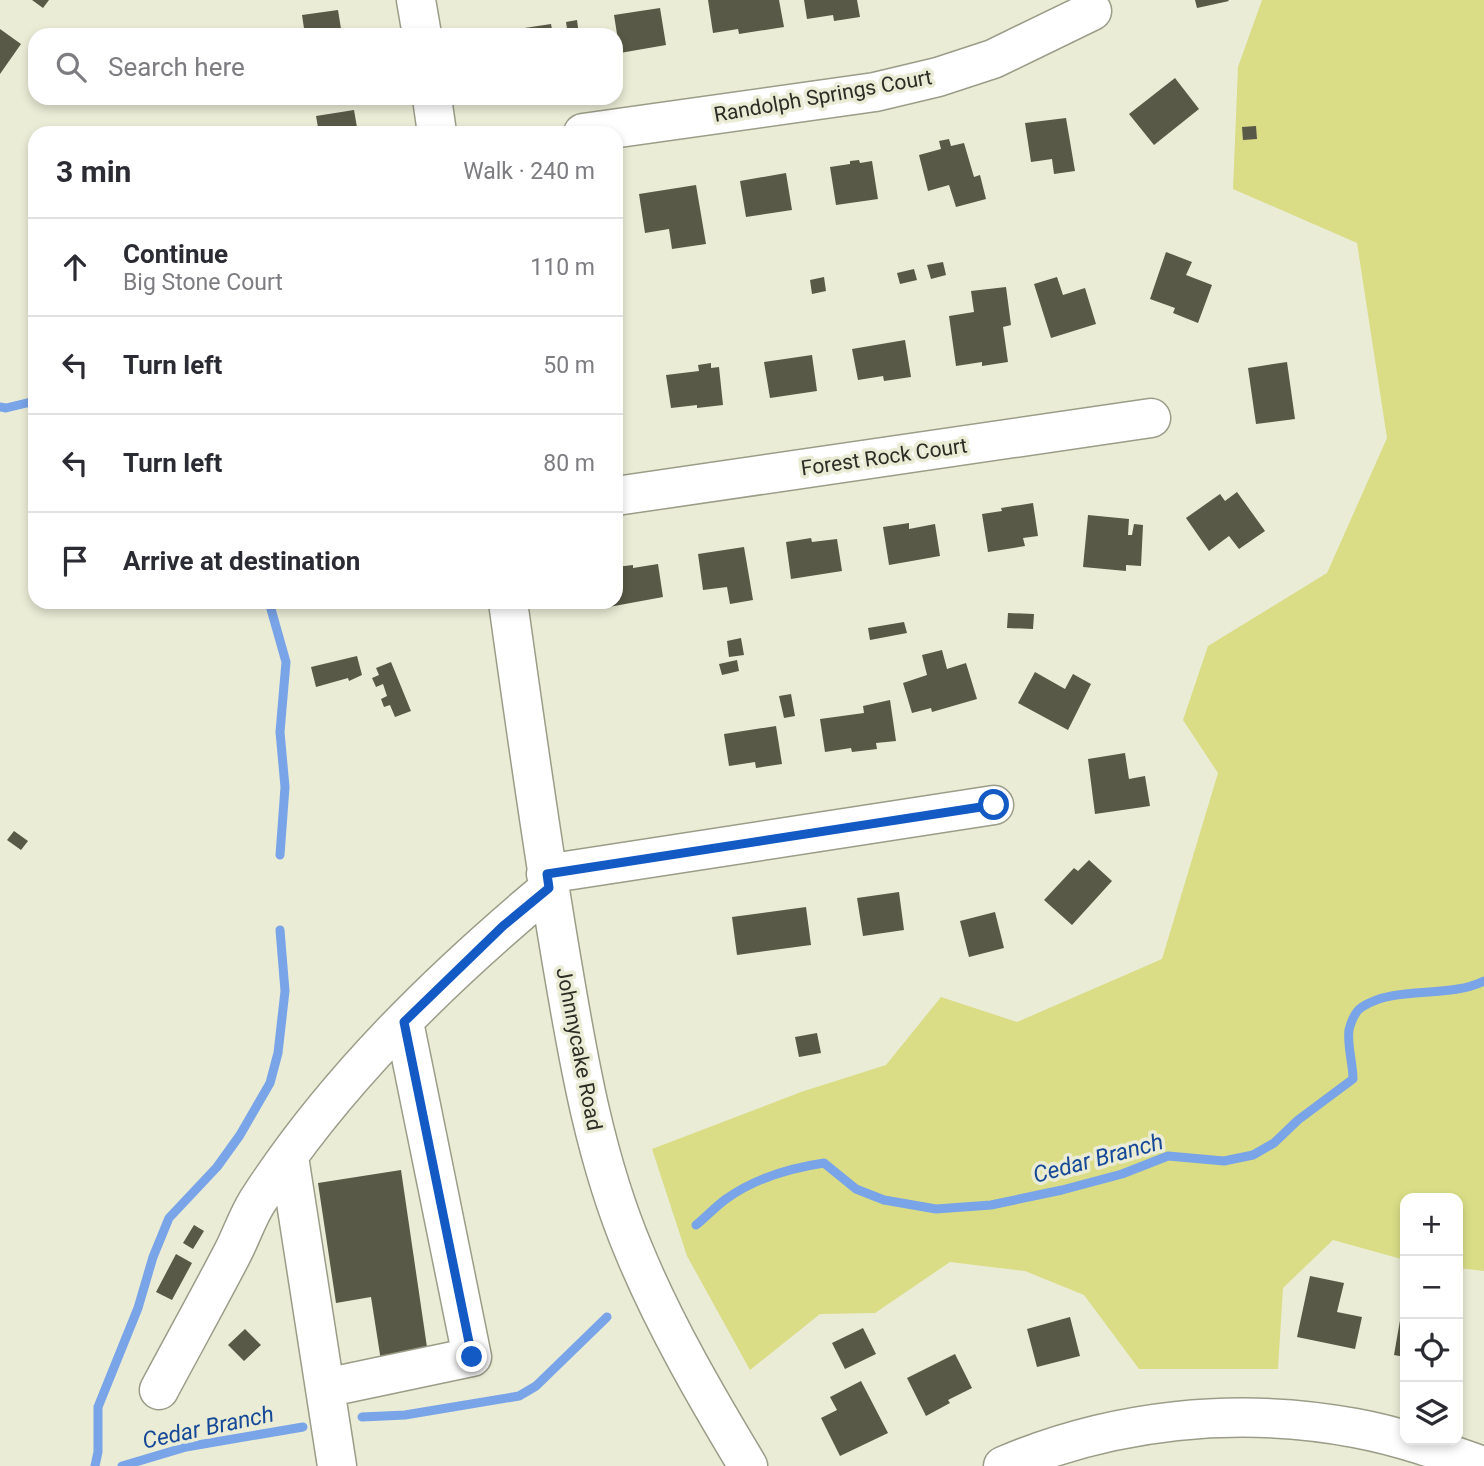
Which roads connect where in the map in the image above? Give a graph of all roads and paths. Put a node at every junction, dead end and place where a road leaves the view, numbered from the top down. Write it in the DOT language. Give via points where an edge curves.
graph roads {
  1 [pos="416,0"];
  2 [pos="1092,11"];
  3 [pos="421,28"];
  4 [pos="433,105"];
  5 [pos="436,126"];
  6 [pos="623,127"];
  7 [pos="1151,418"];
  8 [pos="623,495"];
  9 [pos="509,609"];
  10 [pos="994,805"];
  11 [pos="548,881"];
  12 [pos="404,1022"];
  13 [pos="289,1157"];
  14 [pos="325,1388"];
  15 [pos="159,1390"];
  16 [pos="337,1466"];
  17 [pos="748,1466"];
  18 [pos="1003,1466"];
  19 [pos="1483,1466"];
  1 -- 3 [label="street"];
  2 -- 6 [label="street, Randolph Springs Court" via="993,59 938,77 875,92"];
  4 -- 5 [label="street"];
  7 -- 8 [label="street, Forest Rock Court"];
  9 -- 11 [label="street, Johnnycake Road"];
  10 -- 11 [label="street"];
  11 -- 12 [label="street"];
  11 -- 17 [label="street, Johnnycake Road" via="582,1079 617,1203 634,1251 670,1325"];
  12 -- 13 [label="street" via="349,1081"];
  12 -- 14 [label="street" via="472,1357"];
  13 -- 14 [label="street"];
  13 -- 15 [label="street" via="256,1204"];
  14 -- 16 [label="street"];
  18 -- 19 [label="street" via="1101,1432 1179,1420 1235,1418 1299,1419 1355,1428 1420,1443"];
}
